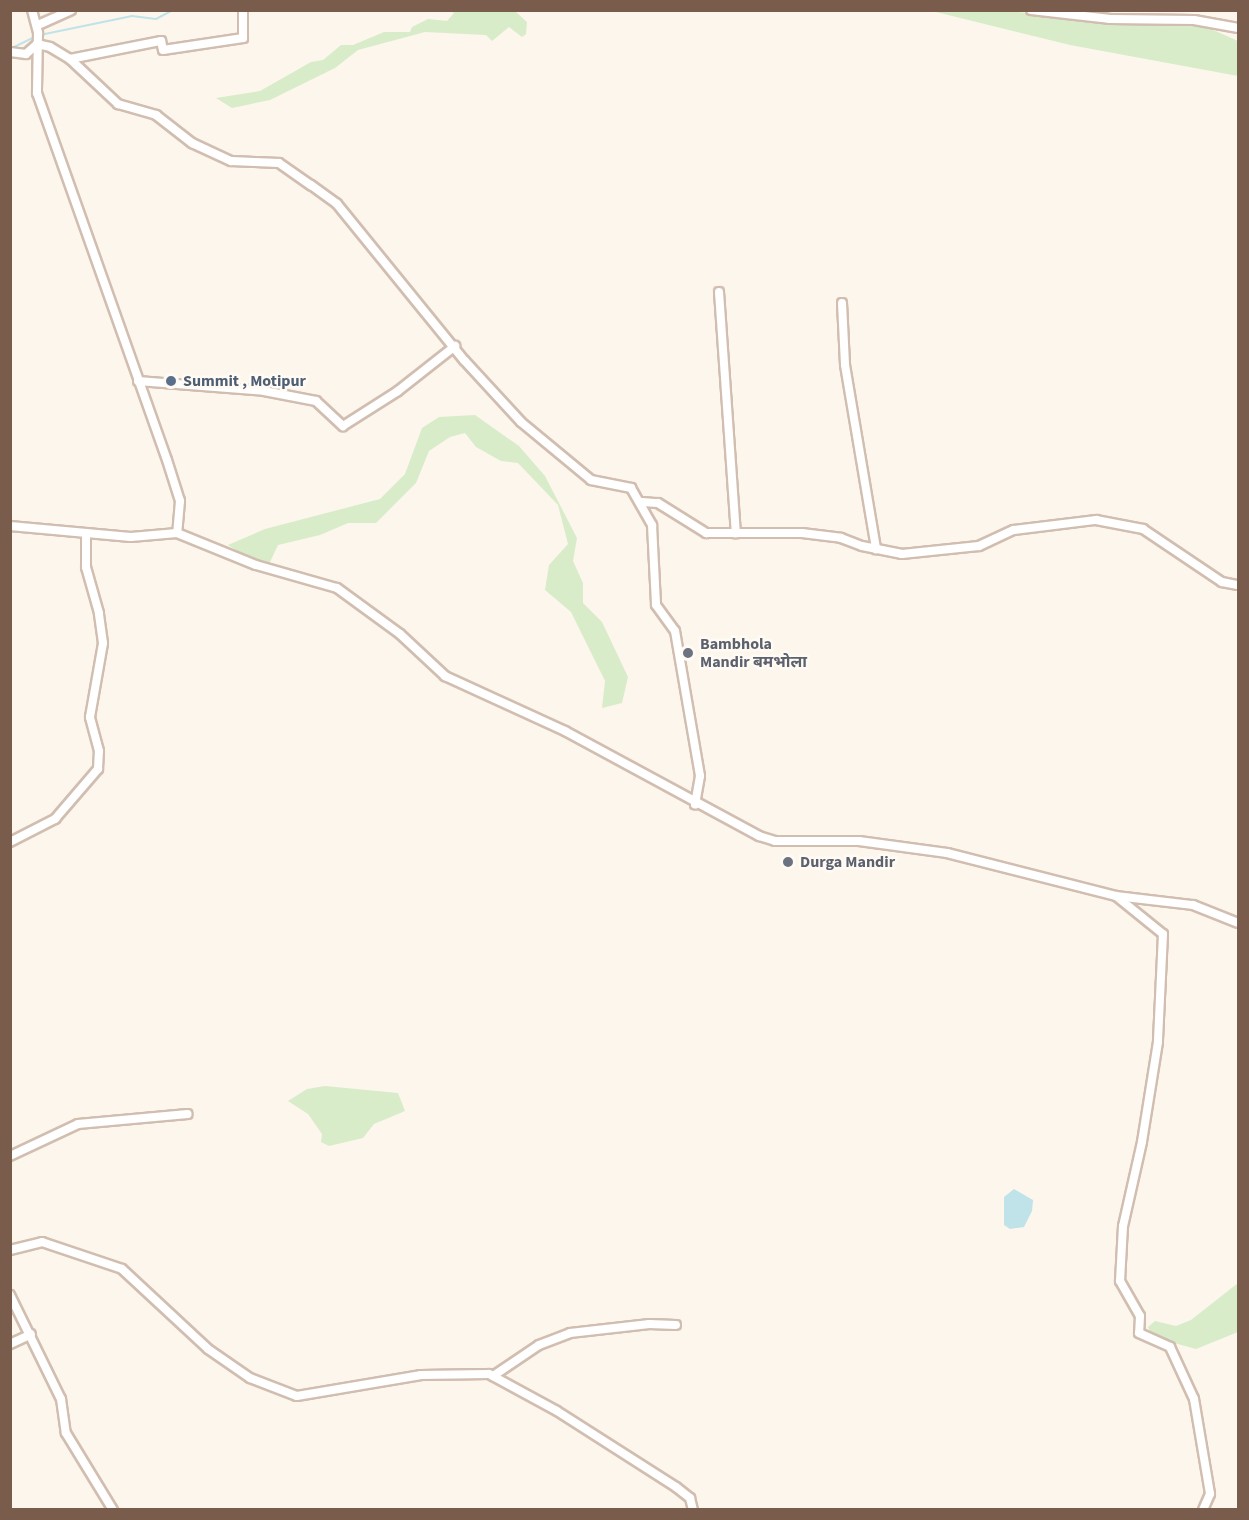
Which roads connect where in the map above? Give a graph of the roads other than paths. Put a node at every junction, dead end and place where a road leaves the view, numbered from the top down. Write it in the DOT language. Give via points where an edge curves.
graph roads {
  1 [pos="32,10"];
  2 [pos="45,10"];
  3 [pos="71,10"];
  4 [pos="243,10"];
  5 [pos="1031,10"];
  6 [pos="1111,15"];
  7 [pos="1239,28"];
  8 [pos="39,32"];
  9 [pos="10,52"];
  10 [pos="70,59"];
  11 [pos="719,292"];
  12 [pos="842,303"];
  13 [pos="455,346"];
  14 [pos="138,381"];
  15 [pos="642,502"];
  16 [pos="10,526"];
  17 [pos="86,533"];
  18 [pos="177,533"];
  19 [pos="736,533"];
  20 [pos="876,549"];
  21 [pos="1239,585"];
  22 [pos="695,805"];
  23 [pos="10,842"];
  24 [pos="1116,896"];
  25 [pos="1239,923"];
  26 [pos="188,1114"];
  27 [pos="10,1156"];
  28 [pos="10,1250"];
  29 [pos="10,1295"];
  30 [pos="676,1325"];
  31 [pos="31,1334"];
  32 [pos="10,1344"];
  33 [pos="493,1376"];
  34 [pos="113,1509"];
  35 [pos="693,1509"];
  36 [pos="1203,1509"];
  1 -- 8 [label="street"];
  2 -- 8 [label="street"];
  3 -- 8 [label="street"];
  4 -- 10 [label="street" via="243,38 163,50 161,41"];
  5 -- 6 [label="street"];
  6 -- 7 [label="street" via="1194,20"];
  8 -- 9 [label="street" via="26,54"];
  8 -- 10 [label="street"];
  8 -- 14 [label="street" via="37,93"];
  10 -- 13 [label="street" via="118,104 156,115 192,143 231,161 279,163 337,204"];
  11 -- 19 [label="street"];
  12 -- 20 [label="street" via="845,365"];
  13 -- 14 [label="street" via="398,391 343,426 316,401 264,391"];
  13 -- 15 [label="street" via="521,422 591,480 631,488"];
  14 -- 18 [label="street" via="180,501"];
  15 -- 19 [label="street" via="658,503 706,533"];
  15 -- 22 [label="street" via="652,525 656,605 675,631 693,729 700,776"];
  16 -- 17 [label="street"];
  17 -- 18 [label="street" via="131,537"];
  17 -- 23 [label="street" via="86,567 103,643 90,717 99,751 98,769 55,819"];
  18 -- 22 [label="street" via="256,565 337,588 400,634 445,676 565,731"];
  19 -- 20 [label="street" via="821,535"];
  20 -- 21 [label="street" via="902,554 979,546 1014,530 1096,520 1143,529 1222,582"];
  22 -- 24 [label="street" via="775,840 859,842 947,854"];
  24 -- 25 [label="street" via="1193,905"];
  24 -- 36 [label="street" via="1163,934 1158,1042 1123,1226 1120,1281 1140,1316 1139,1333 1170,1347 1194,1399 1210,1494"];
  26 -- 27 [label="street" via="78,1124"];
  28 -- 33 [label="street" via="42,1242 122,1269 208,1349 250,1378 297,1396 421,1375"];
  29 -- 31 [label="street"];
  30 -- 33 [label="street" via="656,1323 570,1333 539,1345"];
  31 -- 32 [label="street"];
  31 -- 34 [label="street" via="60,1399 66,1433"];
  33 -- 35 [label="street" via="676,1486 690,1498"];
}
